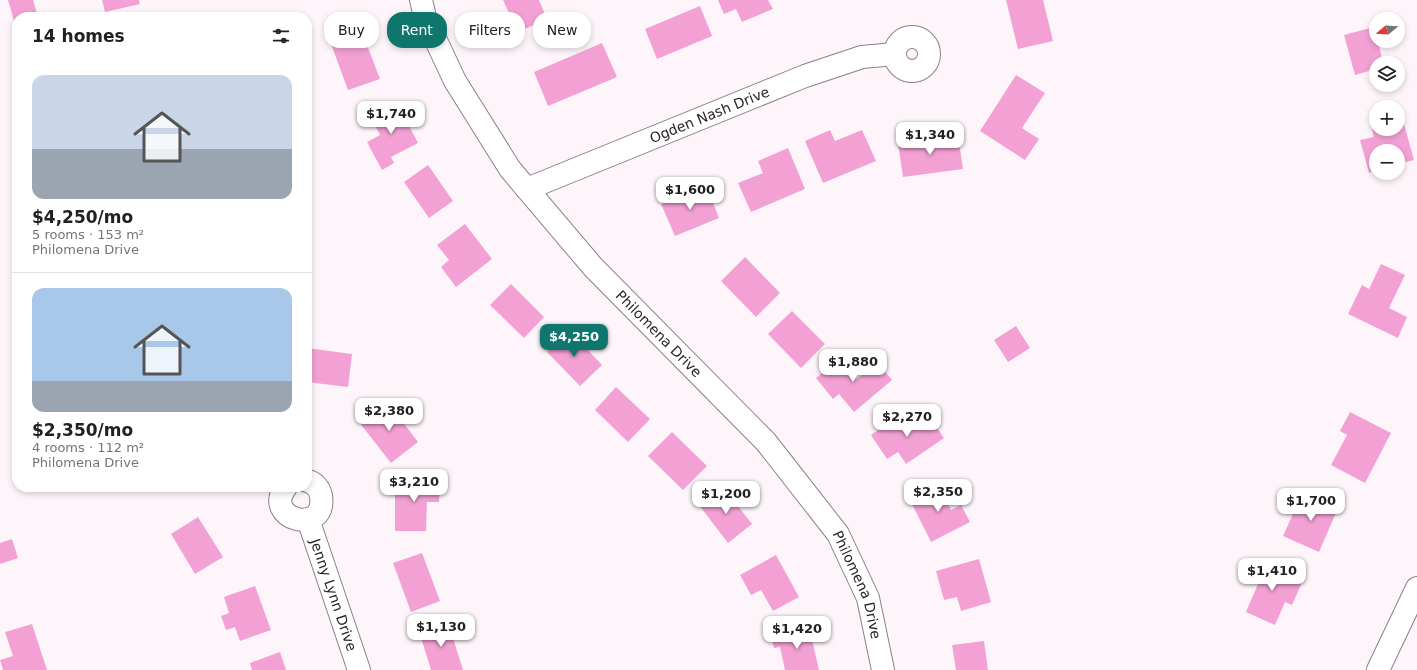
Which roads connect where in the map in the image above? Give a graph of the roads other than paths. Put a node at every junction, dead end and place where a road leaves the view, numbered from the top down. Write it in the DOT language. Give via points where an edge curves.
graph roads {
  1 [pos="421,0"];
  2 [pos="895,54"];
  3 [pos="527,189"];
  4 [pos="312,483"];
  5 [pos="283,492"];
  6 [pos="308,519"];
  7 [pos="1415,595"];
  8 [pos="359,670"];
  9 [pos="883,670"];
  10 [pos="1378,670"];
  1 -- 3 [label="street, Philomena Drive" via="425,17 455,81 510,169"];
  2 -- 3 [label="street, Ogden Nash Drive" via="862,57 805,76"];
  3 -- 9 [label="street, Philomena Drive" via="593,267 766,442 838,534 868,598"];
  4 -- 6 [label="street" via="321,493 322,501 320,509"];
  5 -- 6 [label="street" via="282,506 286,513 292,518"];
  6 -- 8 [label="street, Jenny Lynn Drive"];
  7 -- 10 [label="street"];
}
